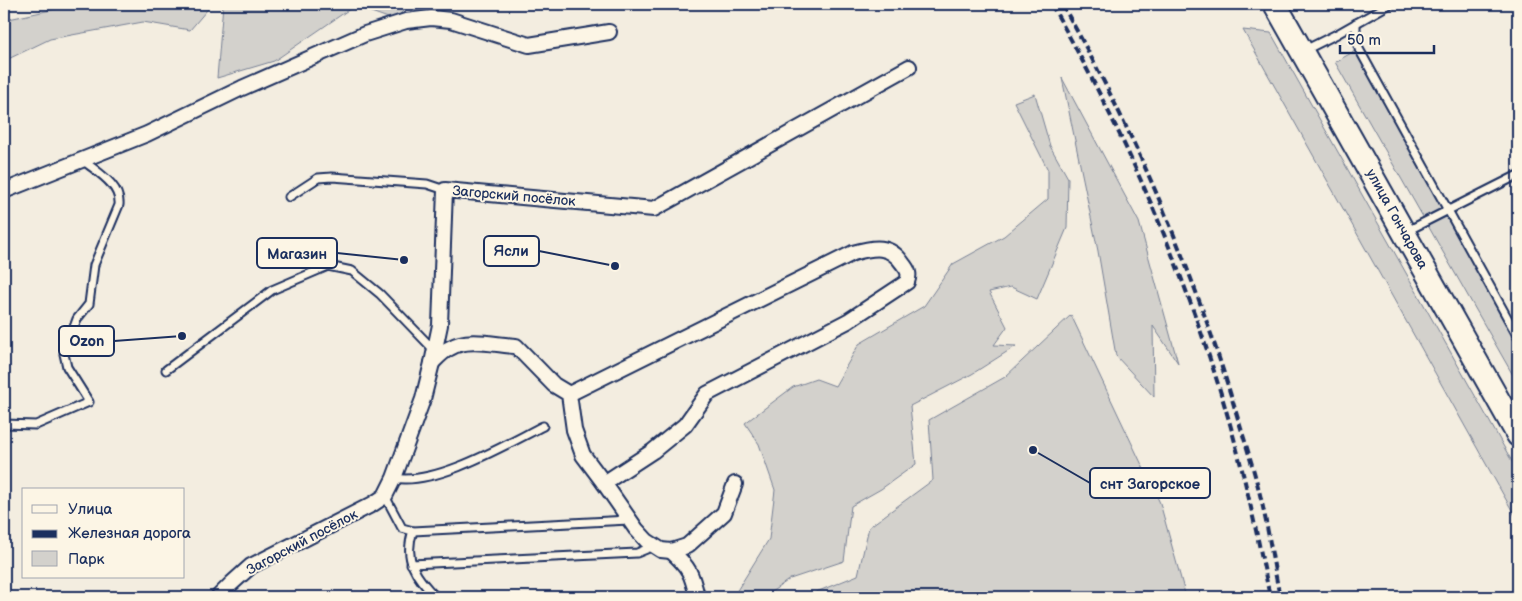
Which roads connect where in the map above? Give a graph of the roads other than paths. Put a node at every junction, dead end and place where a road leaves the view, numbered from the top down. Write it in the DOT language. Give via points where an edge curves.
graph roads {
  1 [pos="1275,4"];
  2 [pos="1390,4"];
  3 [pos="1356,23"];
  4 [pos="610,32"];
  5 [pos="1302,52"];
  6 [pos="908,67"];
  7 [pos="84,160"];
  8 [pos="1518,175"];
  9 [pos="445,190"];
  10 [pos="4,191"];
  11 [pos="289,197"];
  12 [pos="1449,210"];
  13 [pos="1404,232"];
  14 [pos="1518,337"];
  15 [pos="433,357"];
  16 [pos="166,370"];
  17 [pos="569,394"];
  18 [pos="4,424"];
  19 [pos="543,426"];
  20 [pos="1518,435"];
  21 [pos="394,478"];
  22 [pos="604,483"];
  23 [pos="735,484"];
  24 [pos="385,496"];
  25 [pos="630,520"];
  26 [pos="412,531"];
  27 [pos="654,546"];
  28 [pos="671,551"];
  29 [pos="411,564"];
  30 [pos="218,597"];
  31 [pos="436,597"];
  32 [pos="697,597"];
  1 -- 5 [label="main road, улица Гончарова"];
  2 -- 3 [label="lane"];
  3 -- 5 [label="lane"];
  3 -- 12 [label="lane" via="1360,49"];
  4 -- 7 [label="street" via="529,44 451,20 406,20 365,34"];
  5 -- 13 [label="main road, улица Гончарова"];
  6 -- 9 [label="street, Загорский посёлок" via="654,209"];
  7 -- 10 [label="street"];
  7 -- 18 [label="lane" via="118,191 120,197 94,265 89,304 77,319 64,354 67,367 89,402 36,425"];
  8 -- 12 [label="lane"];
  9 -- 11 [label="lane" via="427,184 332,177 318,178"];
  9 -- 15 [label="street, Загорский посёлок" via="440,325"];
  12 -- 13 [label="lane"];
  12 -- 14 [label="lane"];
  13 -- 20 [label="main road, улица Гончарова"];
  15 -- 16 [label="lane" via="380,294 352,271 328,266 272,290"];
  15 -- 17 [label="street" via="460,344 516,346 554,385"];
  15 -- 21 [label="street, Загорский посёлок" via="423,399"];
  17 -- 22 [label="street" via="574,430 583,455"];
  17 -- 22 [label="street" via="853,253 882,248 895,253 908,271 907,282 848,321 707,394 685,425 653,451"];
  19 -- 21 [label="lane" via="466,464 421,478"];
  21 -- 24 [label="street, Загорский посёлок"];
  22 -- 25 [label="street"];
  23 -- 28 [label="street" via="724,513 687,546"];
  24 -- 26 [label="lane" via="402,528"];
  24 -- 30 [label="street, Загорский посёлок" via="251,566"];
  25 -- 26 [label="lane"];
  25 -- 27 [label="street"];
  26 -- 29 [label="lane" via="409,541"];
  27 -- 28 [label="street"];
  27 -- 29 [label="lane" via="637,553"];
  28 -- 32 [label="street" via="684,562 693,579"];
  29 -- 31 [label="lane" via="421,583"];
}
